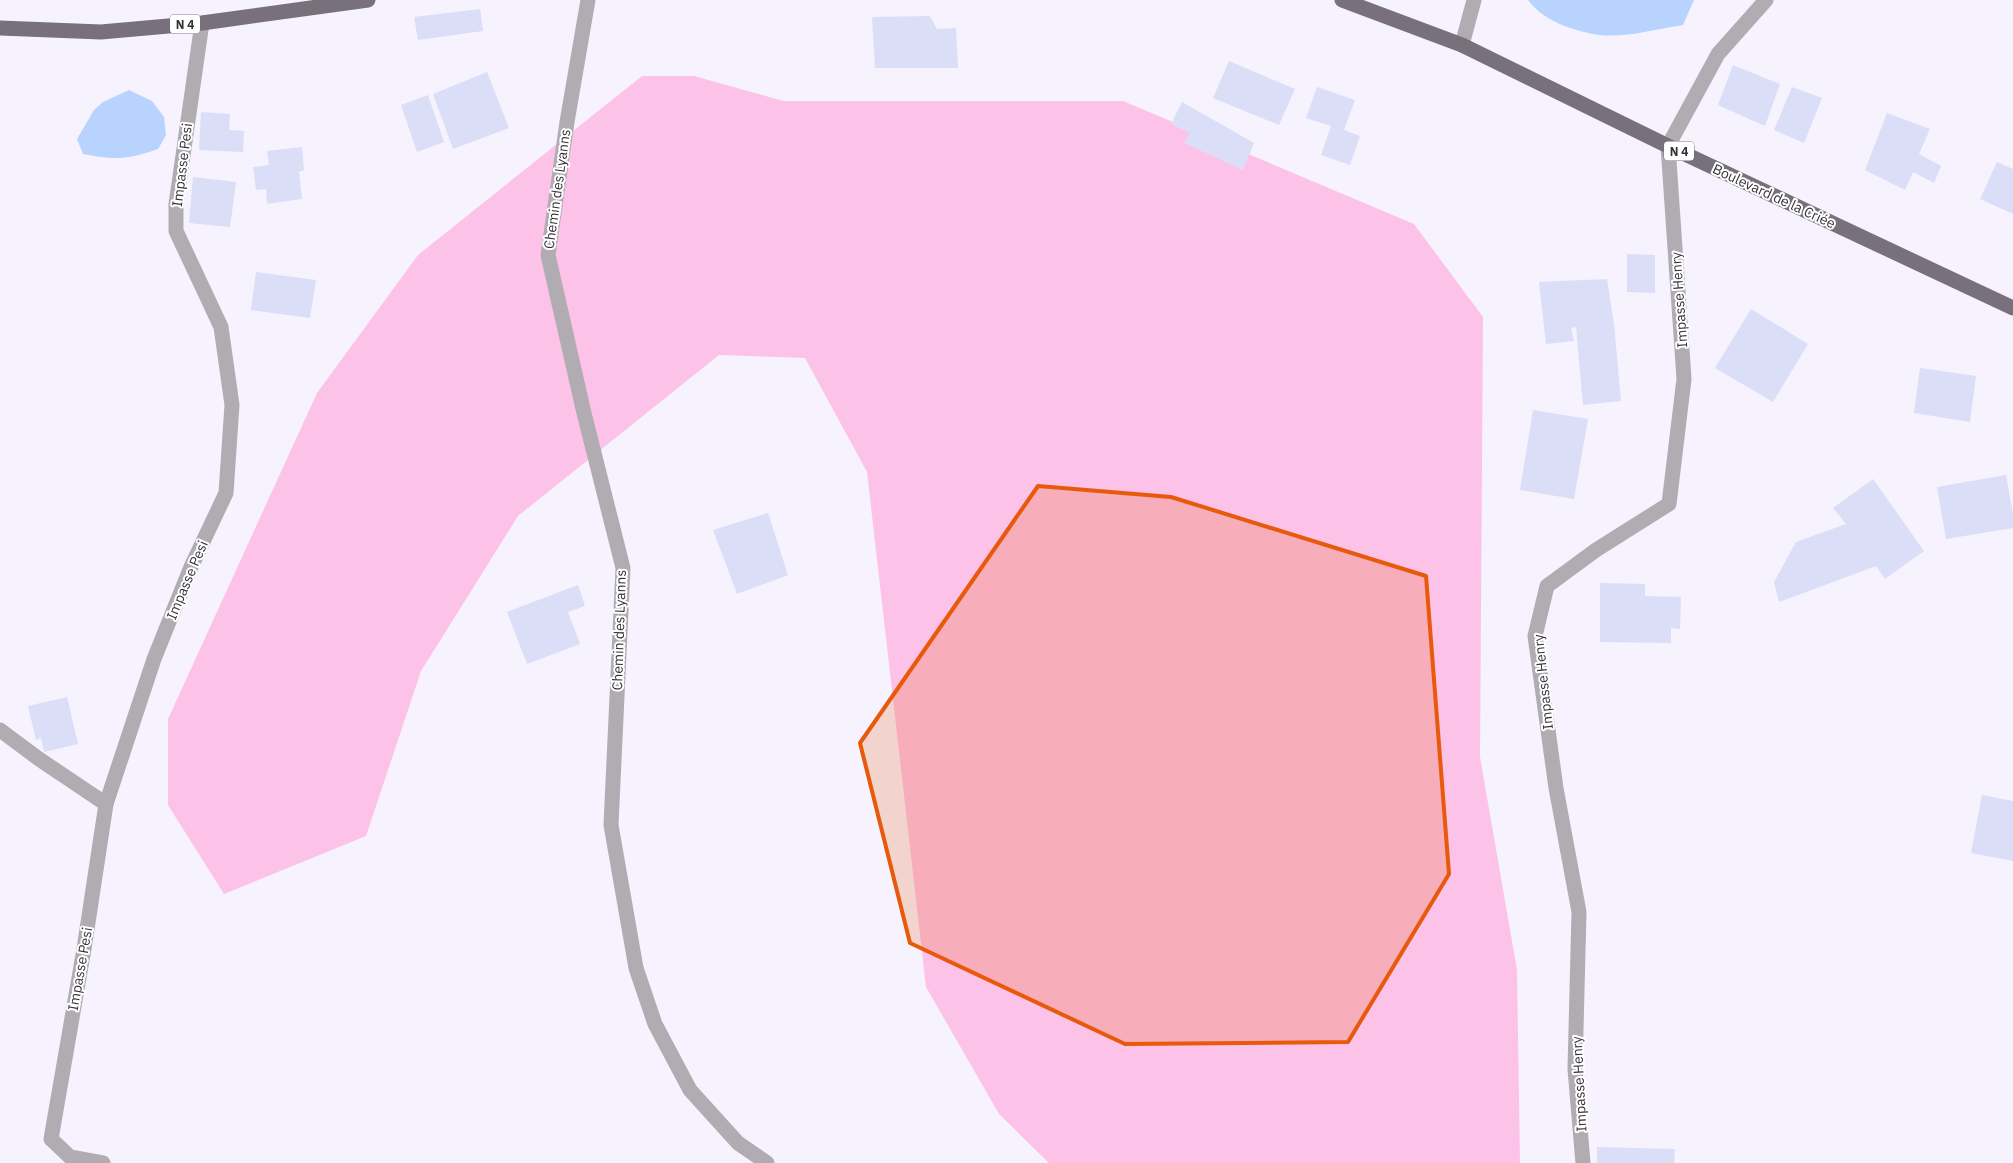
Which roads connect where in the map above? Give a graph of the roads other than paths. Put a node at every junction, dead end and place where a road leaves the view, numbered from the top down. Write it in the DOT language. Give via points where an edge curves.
graph roads {
  1 [pos="368,0"];
  2 [pos="588,0"];
  3 [pos="1342,0"];
  4 [pos="1474,0"];
  5 [pos="1766,0"];
  6 [pos="202,23"];
  7 [pos="0,28"];
  8 [pos="1462,45"];
  9 [pos="1668,146"];
  10 [pos="2013,308"];
  11 [pos="0,730"];
  12 [pos="106,804"];
  13 [pos="103,1163"];
  14 [pos="767,1163"];
  15 [pos="1583,1163"];
  1 -- 6 [label="main road, N 4"];
  2 -- 14 [label="street, Chemin des Lyanns" via="566,122 548,255 623,568 611,825 636,968 656,1024 690,1090 738,1143"];
  3 -- 8 [label="main road, Boulevard de la Criée / N 4"];
  4 -- 8 [label="street"];
  5 -- 9 [label="street" via="1718,54"];
  6 -- 7 [label="main road, N 4" via="101,32"];
  6 -- 12 [label="street, Impasse Pesi" via="176,204 176,232 221,327 232,405 226,494 191,567 154,659"];
  8 -- 9 [label="main road, Boulevard de la Criée / N 4"];
  9 -- 10 [label="main road, Boulevard de la Criée / N 4"];
  9 -- 15 [label="street, Impasse Henry" via="1684,378 1669,504 1596,550 1548,586 1535,636 1556,788 1578,912 1575,1069"];
  11 -- 12 [label="street"];
  12 -- 13 [label="street, Impasse Pesi" via="51,1139 70,1157"];
}
